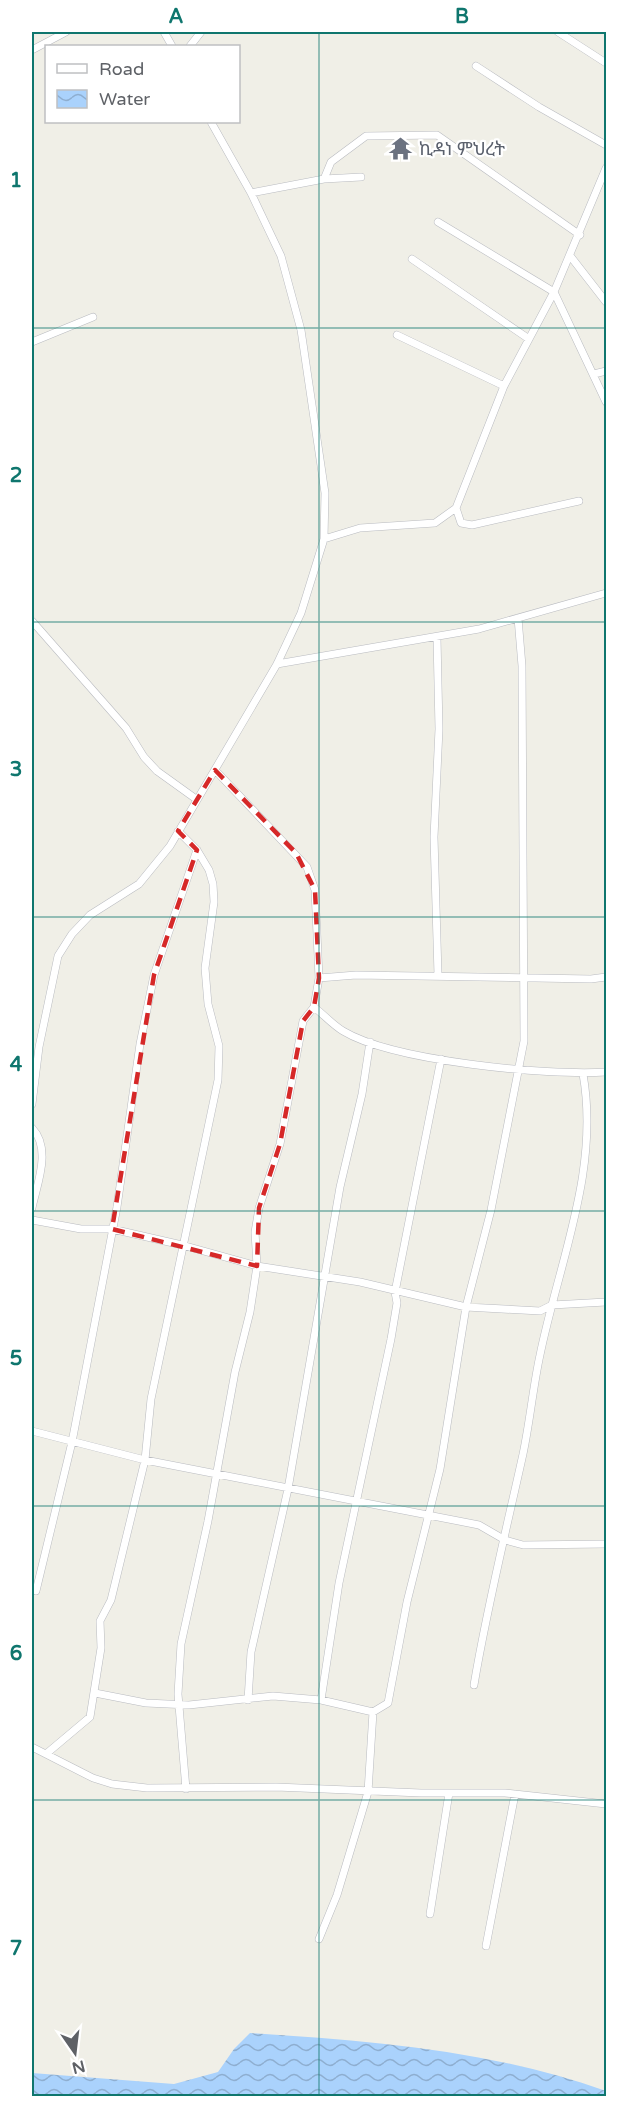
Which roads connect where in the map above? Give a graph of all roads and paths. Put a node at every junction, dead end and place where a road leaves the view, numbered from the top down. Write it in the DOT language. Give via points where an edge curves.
graph roads {
  1 [pos="66,32"];
  2 [pos="201,32"];
  3 [pos="558,32"];
  4 [pos="56,33"];
  5 [pos="191,45"];
  6 [pos="32,51"];
  7 [pos="606,63"];
  8 [pos="476,66"];
  9 [pos="212,123"];
  10 [pos="606,145"];
  11 [pos="606,169"];
  12 [pos="361,177"];
  13 [pos="324,179"];
  14 [pos="251,193"];
  15 [pos="438,222"];
  16 [pos="580,235"];
  17 [pos="571,257"];
  18 [pos="412,259"];
  19 [pos="555,292"];
  20 [pos="606,302"];
  21 [pos="93,317"];
  22 [pos="397,335"];
  23 [pos="528,339"];
  24 [pos="32,342"];
  25 [pos="606,371"];
  26 [pos="594,374"];
  27 [pos="504,386"];
  28 [pos="606,402"];
  29 [pos="579,501"];
  30 [pos="456,508"];
  31 [pos="324,539"];
  32 [pos="606,593"];
  33 [pos="518,618"];
  34 [pos="32,621"];
  35 [pos="437,638"];
  36 [pos="277,664"];
  37 [pos="216,770"];
  38 [pos="196,799"];
  39 [pos="178,831"];
  40 [pos="197,850"];
  41 [pos="438,975"];
  42 [pos="525,977"];
  43 [pos="606,977"];
  44 [pos="319,978"];
  45 [pos="314,1007"];
  46 [pos="370,1042"];
  47 [pos="35,1046"];
  48 [pos="441,1059"];
  49 [pos="520,1068"];
  50 [pos="606,1072"];
  51 [pos="583,1074"];
  52 [pos="32,1104"];
  53 [pos="32,1128"];
  54 [pos="32,1208"];
  55 [pos="32,1220"];
  56 [pos="112,1229"];
  57 [pos="182,1245"];
  58 [pos="257,1266"];
  59 [pos="326,1275"];
  60 [pos="395,1292"];
  61 [pos="606,1302"];
  62 [pos="552,1305"];
  63 [pos="466,1307"];
  64 [pos="32,1431"];
  65 [pos="72,1442"];
  66 [pos="145,1460"];
  67 [pos="216,1473"];
  68 [pos="288,1489"];
  69 [pos="358,1501"];
  70 [pos="430,1515"];
  71 [pos="505,1540"];
  72 [pos="606,1544"];
  73 [pos="36,1591"];
  74 [pos="474,1685"];
  75 [pos="95,1693"];
  76 [pos="248,1700"];
  77 [pos="321,1700"];
  78 [pos="178,1705"];
  79 [pos="373,1712"];
  80 [pos="32,1747"];
  81 [pos="46,1754"];
  82 [pos="186,1789"];
  83 [pos="369,1792"];
  84 [pos="449,1793"];
  85 [pos="515,1794"];
  86 [pos="606,1804"];
  87 [pos="430,1914"];
  88 [pos="319,1939"];
  89 [pos="486,1946"];
  1 -- 4 [label="street"];
  2 -- 5 [label="street"];
  3 -- 7 [label="street"];
  4 -- 6 [label="street"];
  8 -- 10 [label="street" via="539,108"];
  9 -- 14 [label="street"];
  11 -- 16 [label="street"];
  12 -- 13 [label="street"];
  13 -- 14 [label="street"];
  13 -- 16 [label="street" via="331,162 366,136 437,135"];
  14 -- 31 [label="street" via="280,256 301,330 325,493"];
  15 -- 19 [label="street"];
  16 -- 17 [label="street"];
  17 -- 19 [label="street"];
  17 -- 20 [label="street"];
  18 -- 23 [label="street"];
  19 -- 23 [label="street"];
  19 -- 26 [label="street"];
  21 -- 24 [label="street"];
  22 -- 27 [label="street"];
  23 -- 27 [label="street"];
  25 -- 26 [label="street"];
  26 -- 28 [label="street"];
  27 -- 30 [label="street"];
  29 -- 30 [label="street" via="472,525 460,523"];
  30 -- 31 [label="street" via="435,523 360,528"];
  31 -- 36 [label="street" via="301,613"];
  32 -- 33 [label="street"];
  33 -- 35 [label="street"];
  33 -- 42 [label="street" via="522,666"];
  34 -- 38 [label="street" via="126,728 144,757"];
  35 -- 36 [label="street"];
  35 -- 41 [label="street" via="439,729 434,837"];
  36 -- 37 [label="street"];
  37 -- 38 [label="street"];
  37 -- 44 [label="street" via="308,867 315,890"];
  38 -- 39 [label="street"];
  39 -- 40 [label="street"];
  39 -- 47 [label="street" via="139,884 90,915 65,945 55,966"];
  40 -- 56 [label="street" via="154,975"];
  40 -- 57 [label="street" via="213,884 205,968 208,1004 219,1046 218,1080"];
  41 -- 42 [label="street"];
  41 -- 44 [label="street"];
  42 -- 43 [label="street"];
  42 -- 49 [label="street"];
  44 -- 45 [label="street"];
  45 -- 46 [label="street" via="342,1030"];
  45 -- 58 [label="street" via="303,1021 280,1144 259,1208 255,1232"];
  46 -- 48 [label="street"];
  46 -- 59 [label="street"];
  47 -- 52 [label="street"];
  48 -- 49 [label="street"];
  48 -- 60 [label="street"];
  49 -- 51 [label="street"];
  49 -- 63 [label="street" via="491,1210"];
  50 -- 51 [label="street"];
  51 -- 62 [label="street" via="588,1107 587,1151"];
  53 -- 54 [label="street" via="43,1155"];
  55 -- 56 [label="street" via="81,1229"];
  56 -- 57 [label="street"];
  56 -- 65 [label="street"];
  57 -- 58 [label="street"];
  57 -- 66 [label="street" via="151,1400"];
  58 -- 59 [label="street"];
  58 -- 67 [label="street"];
  59 -- 60 [label="street"];
  59 -- 68 [label="street"];
  60 -- 63 [label="street"];
  60 -- 69 [label="street" via="397,1303"];
  61 -- 62 [label="street"];
  62 -- 63 [label="street" via="540,1311"];
  62 -- 71 [label="street"];
  63 -- 70 [label="street"];
  64 -- 65 [label="street"];
  65 -- 66 [label="street"];
  65 -- 73 [label="street"];
  66 -- 67 [label="street"];
  66 -- 75 [label="street" via="111,1600 100,1622"];
  67 -- 68 [label="street"];
  67 -- 78 [label="street" via="181,1644"];
  68 -- 69 [label="street"];
  68 -- 76 [label="street" via="251,1652"];
  69 -- 70 [label="street"];
  69 -- 77 [label="street" via="339,1583"];
  70 -- 71 [label="street" via="479,1525"];
  70 -- 79 [label="street" via="407,1602 388,1703"];
  71 -- 72 [label="street" via="538,1546"];
  71 -- 74 [label="street" via="488,1603"];
  75 -- 78 [label="street"];
  75 -- 81 [label="street" via="88,1719"];
  76 -- 77 [label="street" via="273,1696"];
  76 -- 78 [label="street"];
  77 -- 79 [label="street"];
  78 -- 82 [label="street" via="186,1757"];
  79 -- 83 [label="street"];
  80 -- 81 [label="street"];
  81 -- 82 [label="street" via="112,1784"];
  82 -- 83 [label="street" via="276,1787"];
  83 -- 84 [label="street"];
  83 -- 88 [label="street" via="338,1895"];
  84 -- 85 [label="street"];
  84 -- 87 [label="street"];
  85 -- 86 [label="street"];
  85 -- 89 [label="street"];
}
